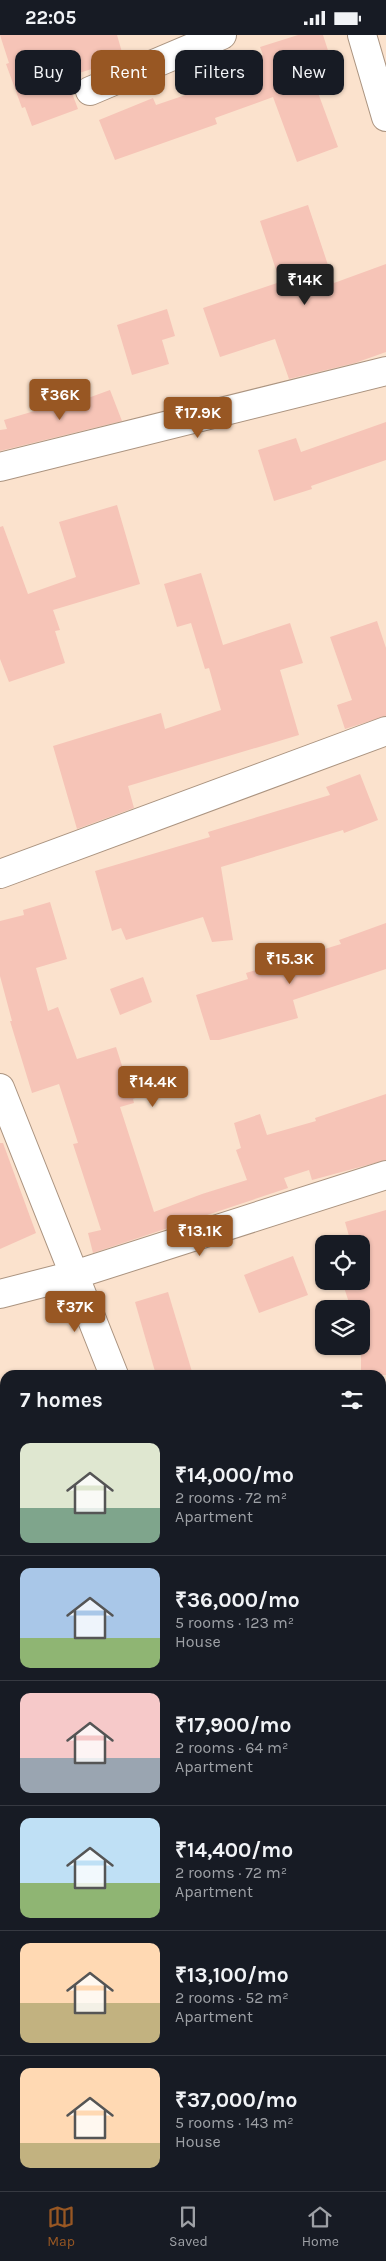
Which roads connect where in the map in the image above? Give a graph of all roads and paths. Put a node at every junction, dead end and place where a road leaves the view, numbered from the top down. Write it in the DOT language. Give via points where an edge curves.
graph roads {
  1 [pos="222,35"];
  2 [pos="362,35"];
  3 [pos="90,91"];
  4 [pos="386,117"];
  5 [pos="386,371"];
  6 [pos="0,467"];
  7 [pos="386,731"];
  8 [pos="0,874"];
  9 [pos="0,1088"];
  10 [pos="386,1175"];
  11 [pos="74,1275"];
  12 [pos="0,1294"];
  13 [pos="112,1370"];
  1 -- 3 [label="street"];
  2 -- 4 [label="street"];
  5 -- 6 [label="street"];
  7 -- 8 [label="street"];
  9 -- 11 [label="street"];
  10 -- 11 [label="street"];
  11 -- 12 [label="street"];
  11 -- 13 [label="street"];
}
